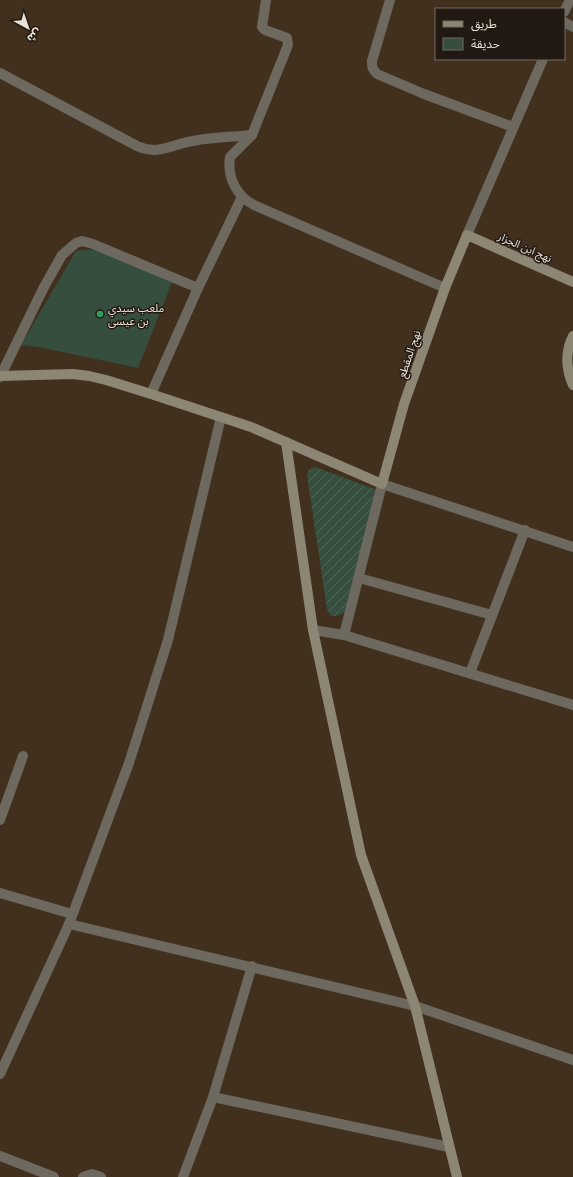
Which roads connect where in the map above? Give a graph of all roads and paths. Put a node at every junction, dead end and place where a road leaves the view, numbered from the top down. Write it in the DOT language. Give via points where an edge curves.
graph roads {
  1 [pos="266,0"];
  2 [pos="390,0"];
  3 [pos="570,0"];
  4 [pos="565,10"];
  5 [pos="543,60"];
  6 [pos="0,73"];
  7 [pos="513,127"];
  8 [pos="252,135"];
  9 [pos="242,196"];
  10 [pos="467,235"];
  11 [pos="573,282"];
  12 [pos="198,288"];
  13 [pos="445,288"];
  14 [pos="573,336"];
  15 [pos="0,376"];
  16 [pos="573,385"];
  17 [pos="151,394"];
  18 [pos="221,417"];
  19 [pos="286,442"];
  20 [pos="382,484"];
  21 [pos="525,530"];
  22 [pos="573,547"];
  23 [pos="359,578"];
  24 [pos="492,615"];
  25 [pos="313,630"];
  26 [pos="344,635"];
  27 [pos="470,673"];
  28 [pos="573,705"];
  29 [pos="23,756"];
  30 [pos="0,820"];
  31 [pos="0,893"];
  32 [pos="70,919"];
  33 [pos="252,966"];
  34 [pos="415,1006"];
  35 [pos="573,1060"];
  36 [pos="0,1074"];
  37 [pos="213,1097"];
  38 [pos="449,1147"];
  39 [pos="0,1156"];
  40 [pos="54,1177"];
  41 [pos="82,1177"];
  42 [pos="101,1177"];
  43 [pos="183,1177"];
  44 [pos="457,1177"];
  1 -- 8 [label="street" via="262,26 265,30 287,38 288,43"];
  2 -- 7 [label="street" via="372,61 372,68 377,74"];
  3 -- 4 [label="street"];
  5 -- 7 [label="street"];
  6 -- 8 [label="street" via="148,151 194,140"];
  7 -- 10 [label="street"];
  8 -- 9 [label="street" via="230,157 229,170 232,182"];
  9 -- 12 [label="street"];
  9 -- 13 [label="street" via="254,205"];
  10 -- 11 [label="street, نهج ابن الجزار"];
  10 -- 13 [label="street, نهج المقطع"];
  12 -- 15 [label="street" via="88,242 76,243 62,255 55,266"];
  12 -- 17 [label="street"];
  13 -- 20 [label="street, نهج المقطع" via="404,404"];
  14 -- 16 [label="street" via="567,355 567,368"];
  15 -- 17 [label="street" via="73,374 89,376"];
  17 -- 18 [label="street"];
  18 -- 19 [label="street"];
  18 -- 32 [label="street" via="168,640 129,762"];
  19 -- 20 [label="street"];
  19 -- 25 [label="street"];
  20 -- 21 [label="street"];
  20 -- 23 [label="street"];
  21 -- 22 [label="street"];
  21 -- 24 [label="street"];
  23 -- 24 [label="street"];
  23 -- 26 [label="street"];
  24 -- 27 [label="street"];
  25 -- 26 [label="street"];
  25 -- 34 [label="street" via="361,855"];
  26 -- 27 [label="street"];
  27 -- 28 [label="street"];
  29 -- 30 [label="street"];
  31 -- 32 [label="street"];
  32 -- 33 [label="street"];
  32 -- 36 [label="street"];
  33 -- 34 [label="street"];
  33 -- 37 [label="street"];
  34 -- 35 [label="street"];
  34 -- 38 [label="street"];
  37 -- 38 [label="street"];
  37 -- 43 [label="street"];
  38 -- 44 [label="street"];
  39 -- 40 [label="street"];
  41 -- 42 [label="street" via="92,1174"];
}
